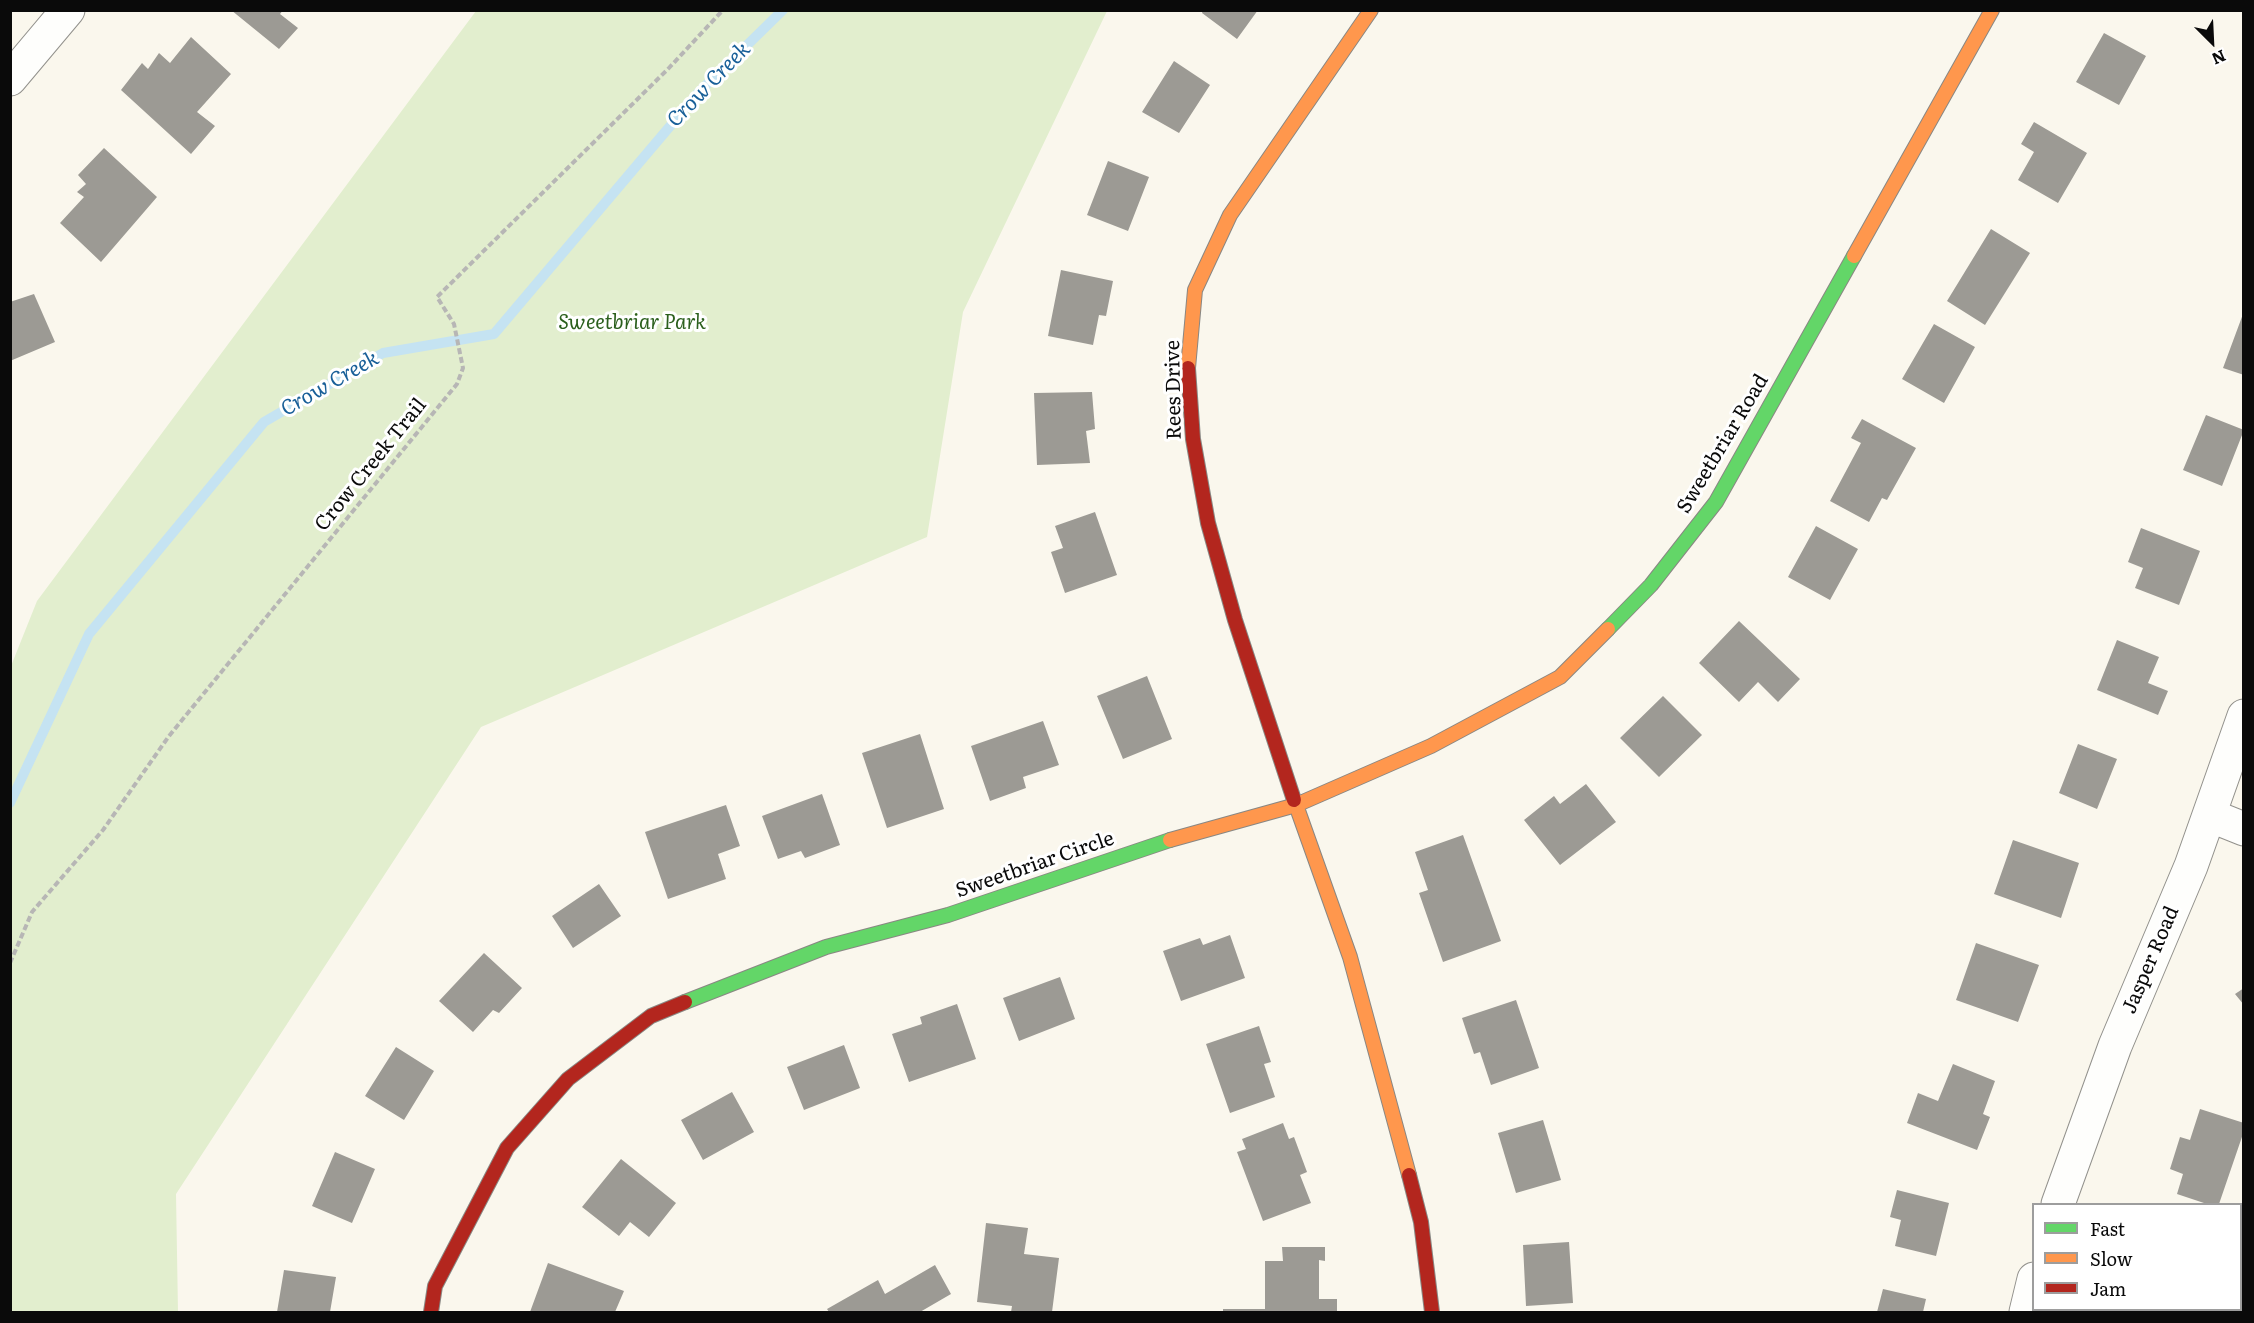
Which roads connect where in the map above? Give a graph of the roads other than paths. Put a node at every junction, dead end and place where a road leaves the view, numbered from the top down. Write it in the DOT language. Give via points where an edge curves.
graph roads {
  1 [pos="68,10"];
  2 [pos="1371,10"];
  3 [pos="1992,10"];
  4 [pos="10,79"];
  5 [pos="2244,716"];
  6 [pos="1296,805"];
  7 [pos="2209,815"];
  8 [pos="2244,829"];
  9 [pos="2058,1203"];
  10 [pos="2032,1287"];
  11 [pos="431,1312"];
  12 [pos="1432,1312"];
  13 [pos="2026,1312"];
  1 -- 4 [label="street"];
  2 -- 6 [label="street, Rees Drive" via="1230,215 1195,290 1188,367 1193,439 1208,523 1235,620"];
  3 -- 6 [label="street, Sweetbriar Road" via="1716,502 1651,585 1560,677 1431,746"];
  5 -- 7 [label="street, Jasper Road"];
  6 -- 11 [label="street, Sweetbriar Circle" via="1163,842 948,915 826,947 651,1016 568,1079 507,1148 435,1286"];
  6 -- 12 [label="street" via="1350,957 1396,1127 1421,1222"];
  7 -- 8 [label="street"];
  7 -- 9 [label="street, Jasper Road" via="2115,1046"];
  10 -- 13 [label="street"];
}
